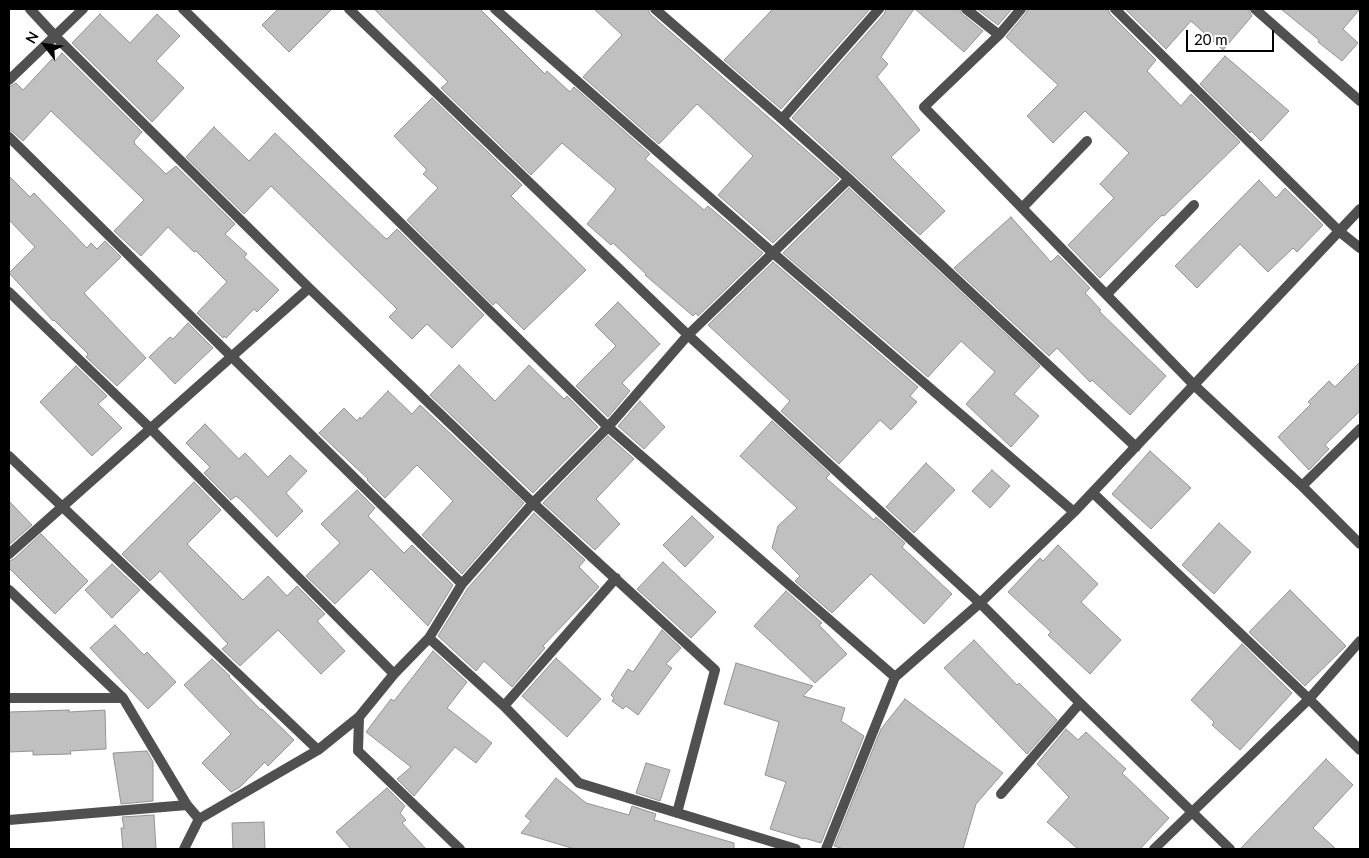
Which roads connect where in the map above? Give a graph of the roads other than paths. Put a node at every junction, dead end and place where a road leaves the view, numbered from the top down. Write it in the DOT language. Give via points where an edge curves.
graph roads {
  1 [pos="30,9"];
  2 [pos="83,9"];
  3 [pos="183,9"];
  4 [pos="349,9"];
  5 [pos="495,9"];
  6 [pos="655,9"];
  7 [pos="879,9"];
  8 [pos="966,9"];
  9 [pos="1020,9"];
  10 [pos="1115,9"];
  11 [pos="1255,9"];
  12 [pos="999,35"];
  13 [pos="55,36"];
  14 [pos="9,80"];
  15 [pos="1360,101"];
  16 [pos="782,119"];
  17 [pos="9,137"];
  18 [pos="1087,141"];
  19 [pos="849,179"];
  20 [pos="1194,205"];
  21 [pos="1022,208"];
  22 [pos="1360,209"];
  23 [pos="1340,232"];
  24 [pos="1360,248"];
  25 [pos="772,253"];
  26 [pos="310,288"];
  27 [pos="9,292"];
  28 [pos="1107,294"];
  29 [pos="688,335"];
  30 [pos="232,357"];
  31 [pos="1194,385"];
  32 [pos="608,427"];
  33 [pos="151,428"];
  34 [pos="1360,429"];
  35 [pos="1136,447"];
  36 [pos="9,456"];
  37 [pos="1302,486"];
  38 [pos="1093,493"];
  39 [pos="533,503"];
  40 [pos="62,507"];
  41 [pos="1074,512"];
  42 [pos="1360,544"];
  43 [pos="9,554"];
  44 [pos="616,578"];
  45 [pos="462,584"];
  46 [pos="9,590"];
  47 [pos="980,603"];
  48 [pos="430,638"];
  49 [pos="1360,641"];
  50 [pos="394,674"];
  51 [pos="895,677"];
  52 [pos="9,698"];
  53 [pos="123,698"];
  54 [pos="1309,699"];
  55 [pos="1080,703"];
  56 [pos="504,706"];
  57 [pos="359,717"];
  58 [pos="318,750"];
  59 [pos="1360,750"];
  60 [pos="1001,794"];
  61 [pos="186,805"];
  62 [pos="1191,812"];
  63 [pos="677,813"];
  64 [pos="200,819"];
  65 [pos="9,820"];
  66 [pos="184,849"];
  67 [pos="460,849"];
  68 [pos="796,849"];
  69 [pos="826,849"];
  70 [pos="1154,849"];
  71 [pos="1230,849"];
  1 -- 13 [label="street"];
  2 -- 13 [label="street"];
  3 -- 32 [label="street"];
  4 -- 29 [label="street"];
  5 -- 25 [label="street"];
  6 -- 16 [label="street"];
  7 -- 16 [label="street"];
  8 -- 12 [label="street"];
  9 -- 12 [label="street"];
  10 -- 23 [label="street"];
  11 -- 15 [label="street"];
  12 -- 21 [label="street" via="924,107"];
  13 -- 14 [label="street"];
  13 -- 26 [label="street"];
  16 -- 19 [label="street"];
  17 -- 30 [label="street"];
  18 -- 21 [label="street"];
  19 -- 25 [label="street"];
  19 -- 35 [label="street"];
  20 -- 28 [label="street"];
  21 -- 28 [label="street"];
  22 -- 23 [label="street"];
  23 -- 24 [label="street"];
  23 -- 31 [label="street"];
  25 -- 29 [label="street"];
  25 -- 41 [label="street"];
  26 -- 30 [label="street"];
  26 -- 39 [label="street"];
  27 -- 33 [label="street"];
  28 -- 31 [label="street"];
  29 -- 32 [label="street"];
  29 -- 47 [label="street"];
  30 -- 33 [label="street"];
  30 -- 45 [label="street"];
  31 -- 35 [label="street"];
  31 -- 37 [label="street"];
  32 -- 39 [label="street"];
  32 -- 51 [label="street"];
  33 -- 40 [label="street"];
  33 -- 50 [label="street"];
  34 -- 37 [label="street"];
  35 -- 38 [label="street"];
  36 -- 40 [label="street"];
  37 -- 42 [label="street"];
  38 -- 41 [label="street"];
  38 -- 54 [label="street"];
  39 -- 44 [label="street"];
  39 -- 45 [label="street"];
  40 -- 43 [label="street"];
  40 -- 58 [label="street"];
  41 -- 47 [label="street"];
  44 -- 56 [label="street"];
  44 -- 63 [label="street" via="715,670"];
  45 -- 48 [label="street"];
  46 -- 53 [label="street"];
  47 -- 51 [label="street"];
  47 -- 55 [label="street"];
  48 -- 50 [label="street"];
  48 -- 56 [label="street"];
  49 -- 54 [label="street"];
  50 -- 57 [label="street"];
  51 -- 69 [label="street"];
  52 -- 53 [label="street"];
  53 -- 61 [label="street"];
  54 -- 59 [label="street"];
  54 -- 62 [label="street"];
  55 -- 60 [label="street"];
  55 -- 62 [label="street"];
  56 -- 63 [label="street" via="579,783"];
  57 -- 58 [label="street"];
  57 -- 67 [label="street" via="358,752"];
  58 -- 64 [label="street"];
  61 -- 64 [label="street"];
  61 -- 65 [label="street"];
  62 -- 70 [label="street"];
  62 -- 71 [label="street"];
  63 -- 68 [label="street"];
  64 -- 66 [label="street"];
}
